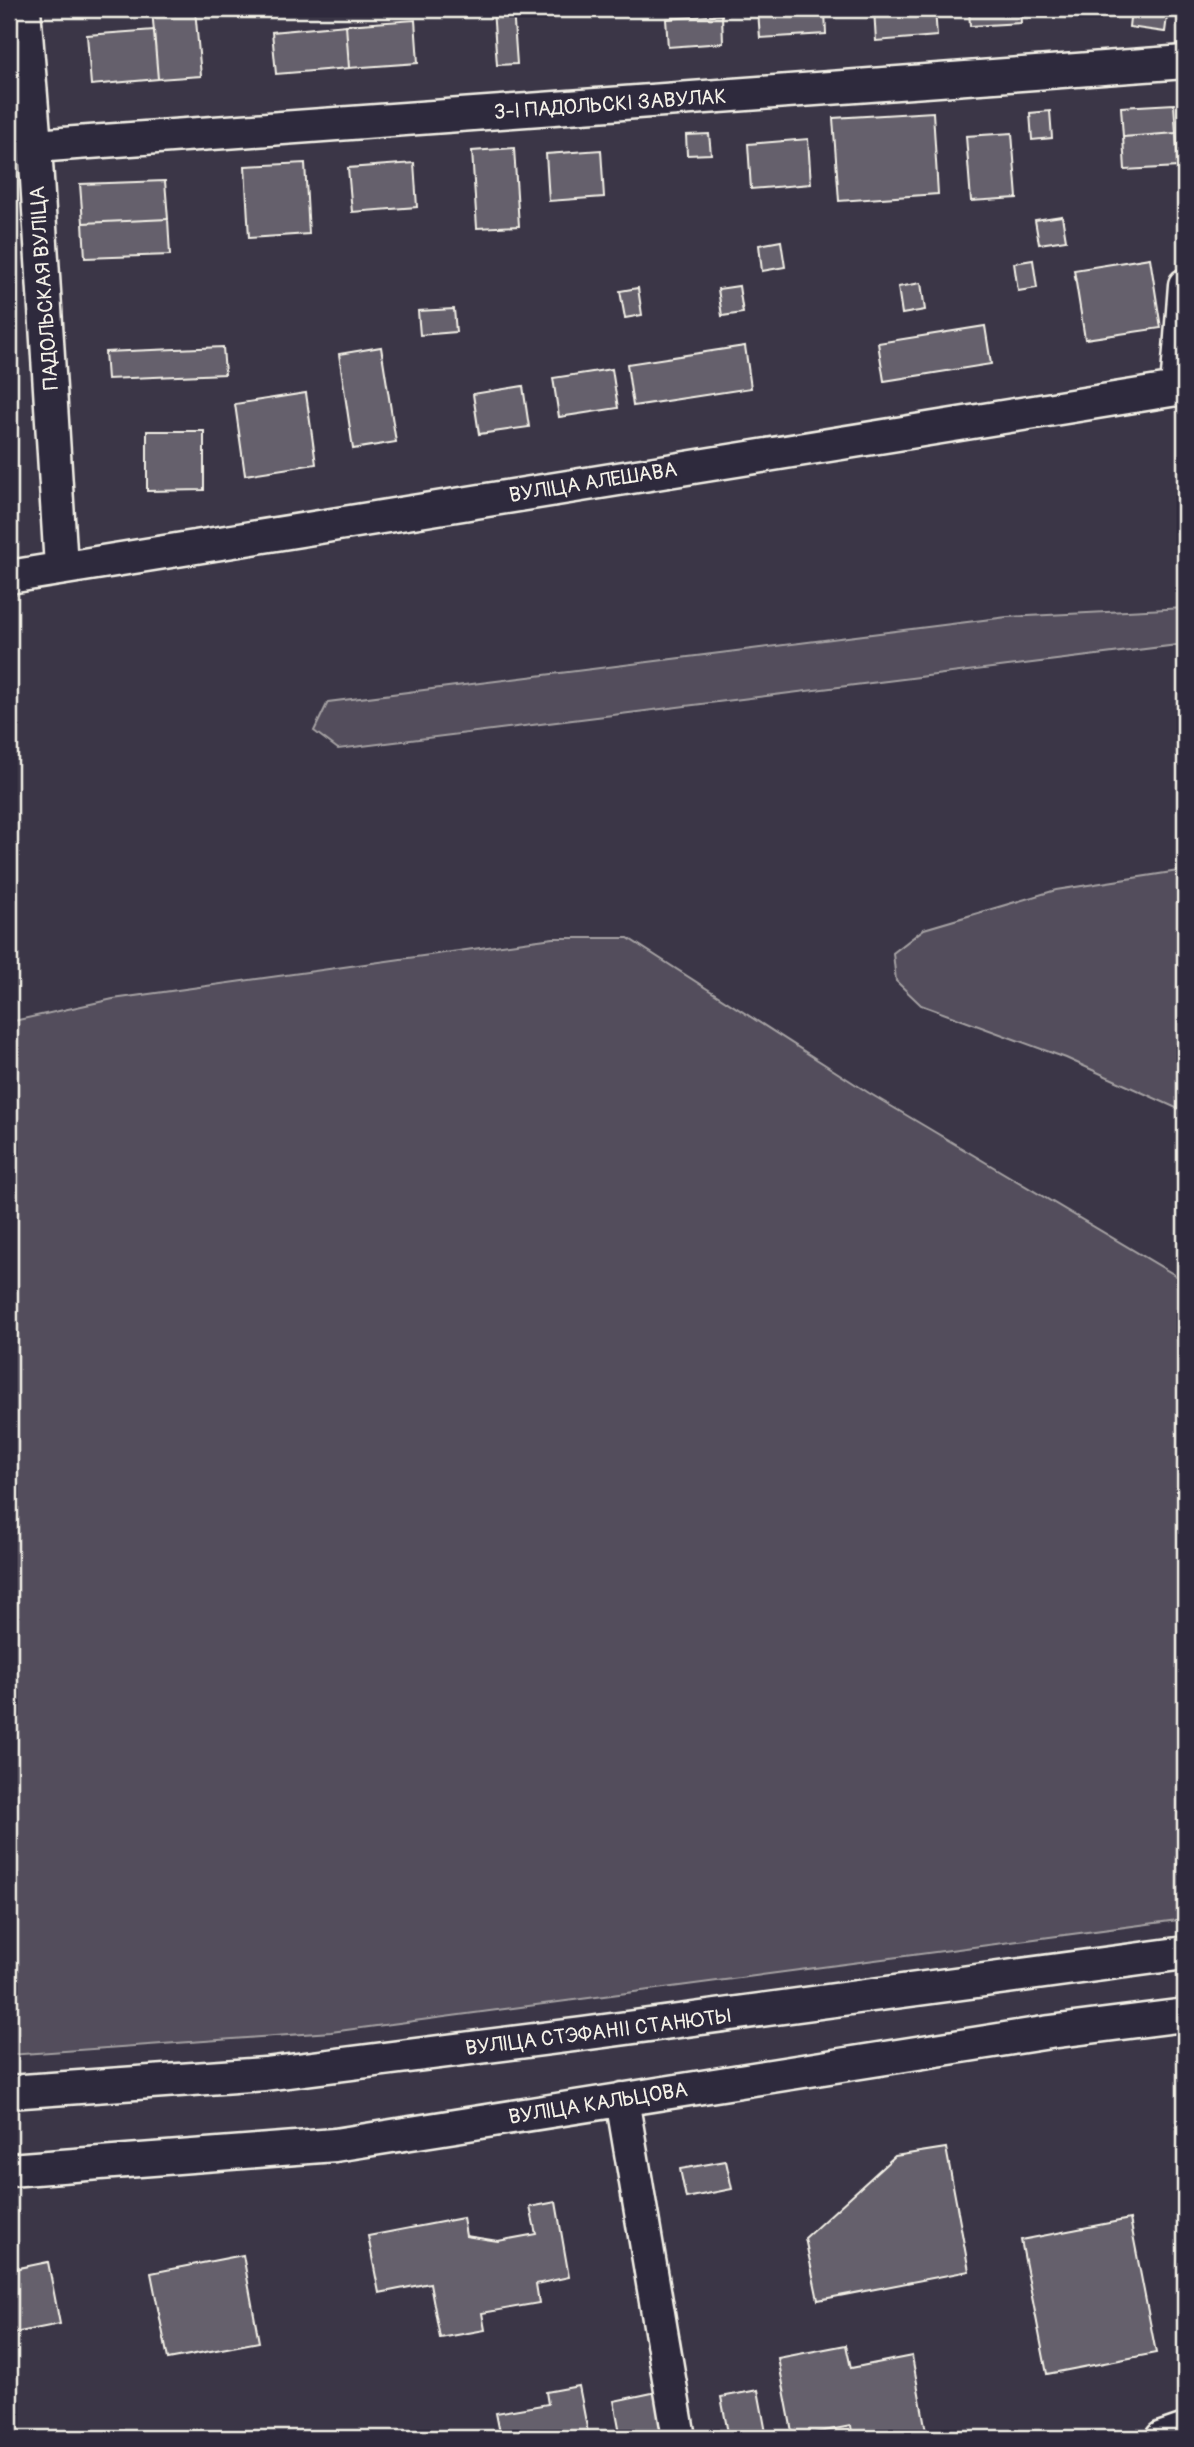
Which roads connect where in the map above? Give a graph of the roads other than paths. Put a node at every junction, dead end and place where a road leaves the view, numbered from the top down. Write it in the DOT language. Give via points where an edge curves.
graph roads {
  1 [pos="24,9"];
  2 [pos="1185,62"];
  3 [pos="35,146"];
  4 [pos="1185,285"];
  5 [pos="1181,390"];
  6 [pos="61,567"];
  7 [pos="9,577"];
  8 [pos="1185,1954"];
  9 [pos="1185,2015"];
  10 [pos="9,2092"];
  11 [pos="622,2099"];
  12 [pos="9,2170"];
  13 [pos="1185,2430"];
  14 [pos="679,2438"];
  15 [pos="1163,2438"];
  1 -- 3 [label="street, ПАДОЛЬСКАЯ ВУЛІЦА"];
  2 -- 3 [label="street, 3-І ПАДОЛЬСКІ ЗАВУЛАК"];
  3 -- 6 [label="street, ПАДОЛЬСКАЯ ВУЛІЦА"];
  4 -- 5 [label="street"];
  5 -- 6 [label="street, ВУЛІЦА АЛЕШАВА"];
  6 -- 7 [label="street, ВУЛІЦА АЛЕШАВА"];
  8 -- 10 [label="street, ВУЛІЦА СТЭФАНІІ СТАНЮТЫ" via="265,2074"];
  9 -- 11 [label="street, ВУЛІЦА КАЛЬЦОВА"];
  11 -- 12 [label="street, ВУЛІЦА КАЛЬЦОВА" via="335,2145"];
  11 -- 14 [label="street"];
  13 -- 15 [label="street"];
}
